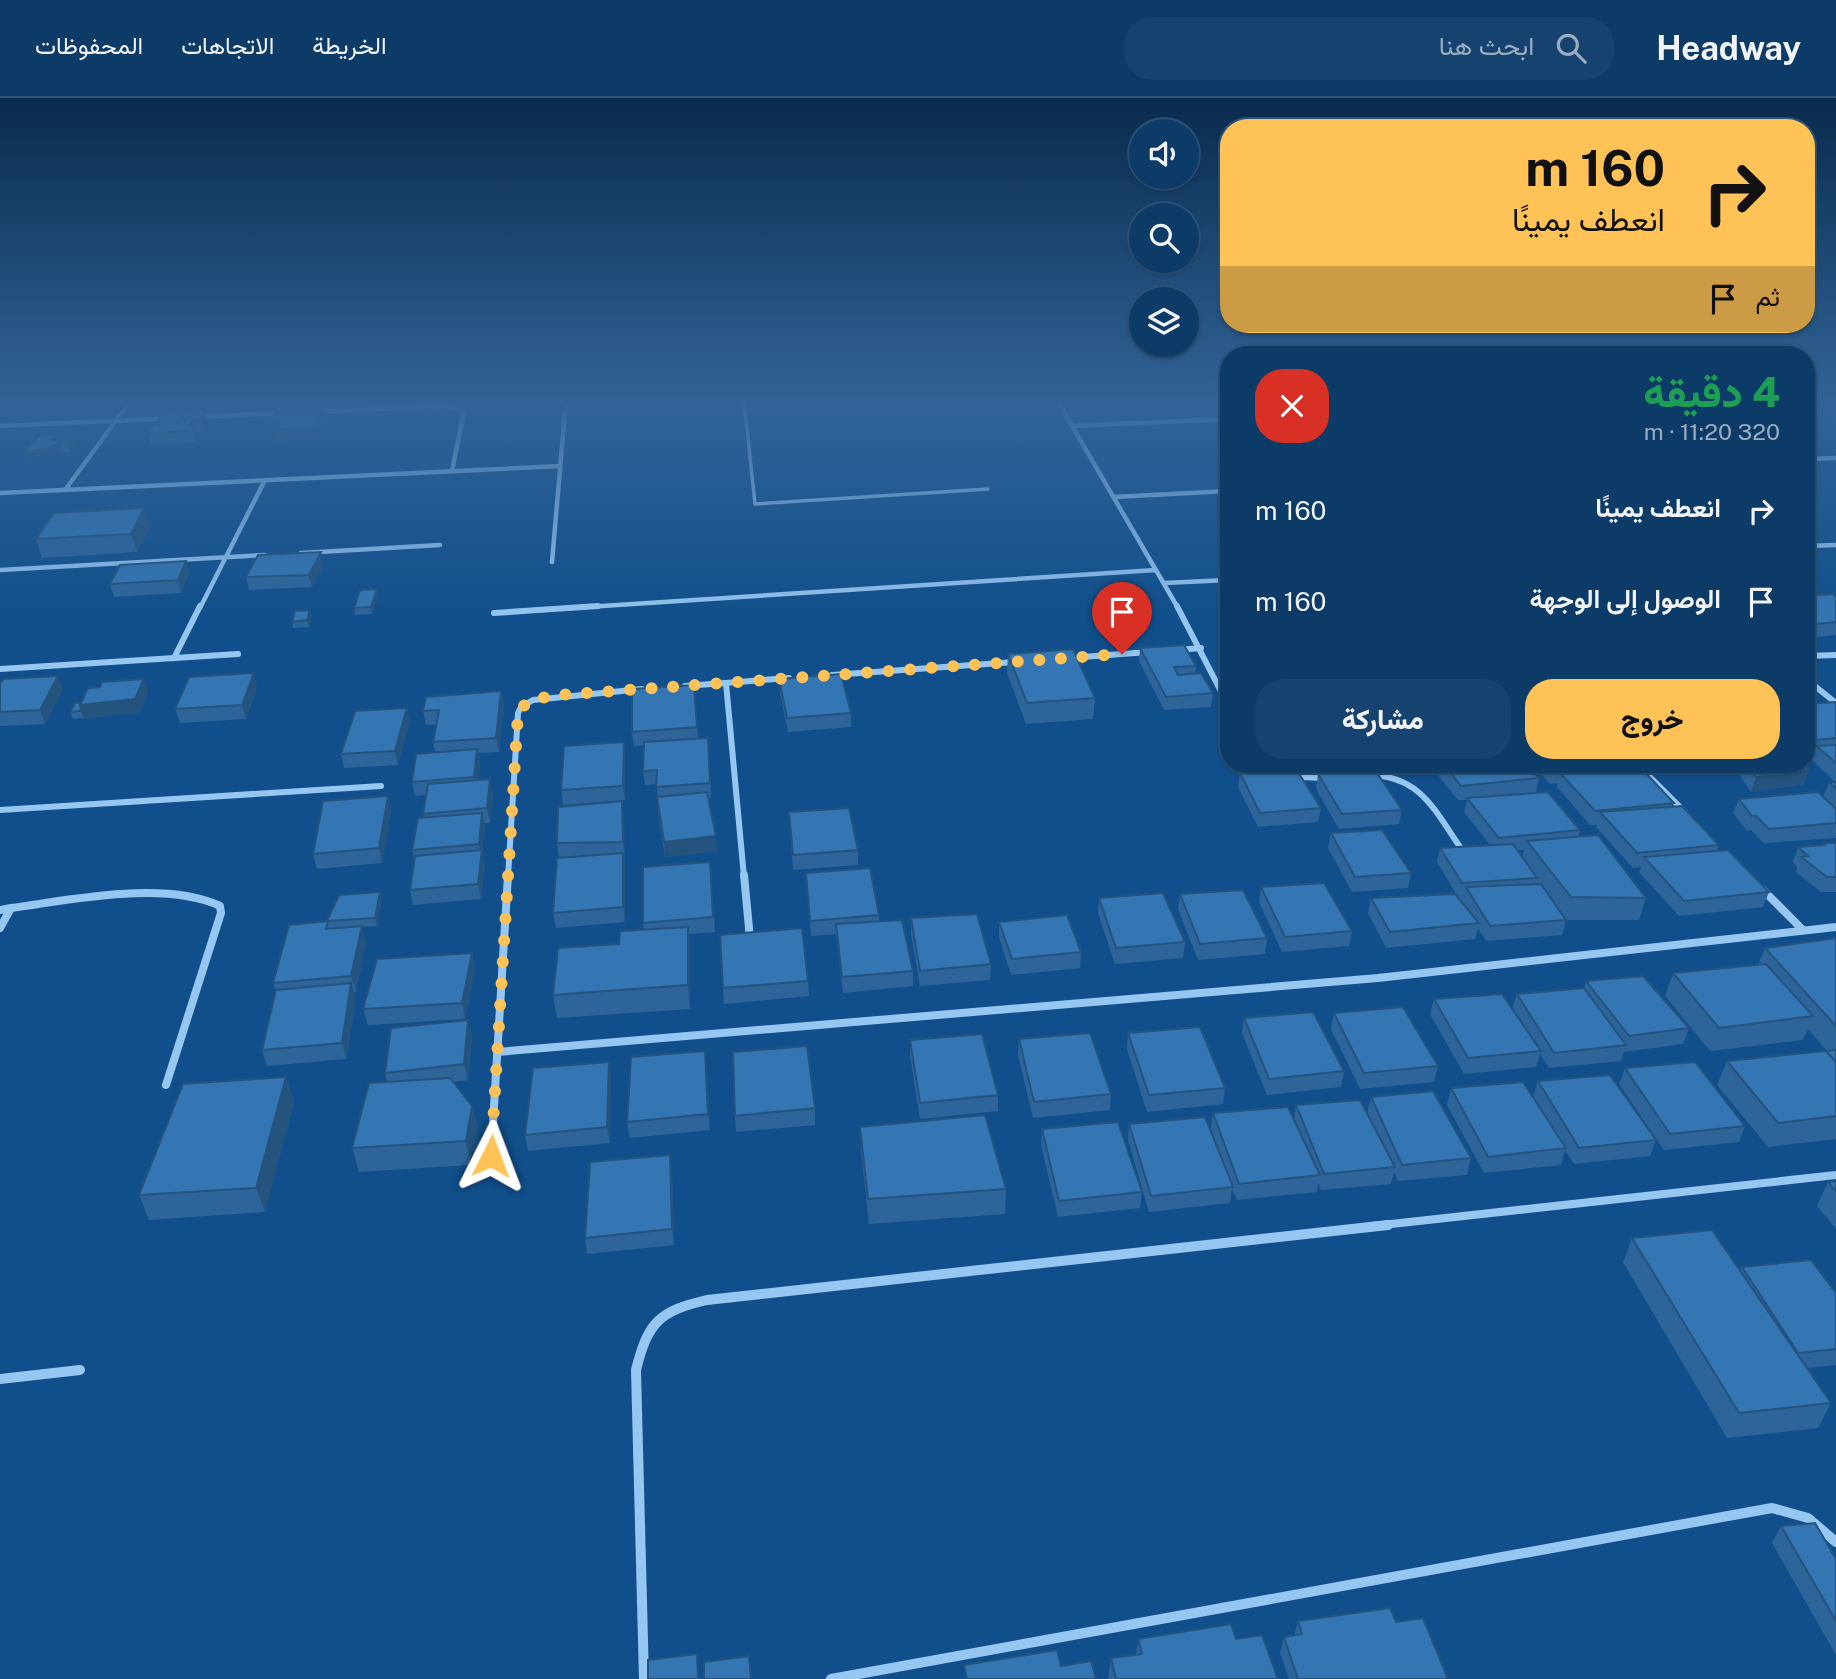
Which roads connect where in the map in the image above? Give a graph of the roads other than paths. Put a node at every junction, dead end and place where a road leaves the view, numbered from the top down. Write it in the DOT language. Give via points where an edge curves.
graph roads {
  1 [pos="77,474"];
  2 [pos="394,474"];
  3 [pos="560,474"];
  4 [pos="752,474"];
  5 [pos="1101,474"];
  6 [pos="265,480"];
  7 [pos="988,489"];
  8 [pos="65,490"];
  9 [pos="1220,491"];
  10 [pos="0,493"];
  11 [pos="1114,497"];
  12 [pos="440,545"];
  13 [pos="1836,545"];
  14 [pos="1815,546"];
  15 [pos="292,554"];
  16 [pos="278,555"];
  17 [pos="225,558"];
  18 [pos="552,562"];
  19 [pos="0,570"];
  20 [pos="1156,570"];
  21 [pos="1220,580"];
  22 [pos="1164,583"];
  23 [pos="494,613"];
  24 [pos="1201,648"];
  25 [pos="1174,650"];
  26 [pos="1161,651"];
  27 [pos="238,654"];
  28 [pos="1836,655"];
  29 [pos="1815,656"];
  30 [pos="174,658"];
  31 [pos="1065,658"];
  32 [pos="1025,661"];
  33 [pos="0,668"];
  34 [pos="821,676"];
  35 [pos="794,678"];
  36 [pos="726,683"];
  37 [pos="1815,686"];
  38 [pos="670,687"];
  39 [pos="1220,687"];
  40 [pos="656,688"];
  41 [pos="1836,703"];
  42 [pos="1291,773"];
  43 [pos="1646,773"];
  44 [pos="1356,776"];
  45 [pos="1328,778"];
  46 [pos="381,786"];
  47 [pos="0,810"];
  48 [pos="1696,823"];
  49 [pos="1460,847"];
  50 [pos="1754,881"];
  51 [pos="11,908"];
  52 [pos="0,910"];
  53 [pos="1836,926"];
  54 [pos="0,928"];
  55 [pos="1802,929"];
  56 [pos="750,939"];
  57 [pos="497,1052"];
  58 [pos="166,1085"];
  59 [pos="491,1156"];
  60 [pos="1836,1175"];
  61 [pos="80,1370"];
  62 [pos="0,1379"];
  63 [pos="1836,1542"];
  64 [pos="644,1679"];
  65 [pos="831,1679"];
  1 -- 8 [label="street"];
  2 -- 6 [label="street"];
  3 -- 18 [label="street"];
  4 -- 7 [label="lane" via="755,504"];
  5 -- 11 [label="street"];
  6 -- 8 [label="street"];
  6 -- 17 [label="street"];
  8 -- 10 [label="street"];
  9 -- 11 [label="street"];
  11 -- 20 [label="street"];
  12 -- 15 [label="street"];
  13 -- 14 [label="street"];
  16 -- 17 [label="street"];
  17 -- 19 [label="street"];
  17 -- 30 [label="street"];
  20 -- 22 [label="street"];
  20 -- 23 [label="street"];
  21 -- 22 [label="street"];
  22 -- 24 [label="street"];
  24 -- 25 [label="street"];
  24 -- 39 [label="street"];
  26 -- 31 [label="street"];
  27 -- 30 [label="street"];
  28 -- 29 [label="street"];
  30 -- 33 [label="street"];
  32 -- 34 [label="street"];
  35 -- 36 [label="street"];
  36 -- 38 [label="street"];
  36 -- 56 [label="street"];
  37 -- 41 [label="street"];
  40 -- 57 [label="street" via="559,695 533,700 518,713"];
  42 -- 45 [label="street"];
  43 -- 48 [label="street"];
  44 -- 49 [label="street" via="1395,775 1411,783"];
  46 -- 47 [label="street"];
  50 -- 55 [label="street"];
  51 -- 52 [label="street"];
  51 -- 54 [label="street"];
  51 -- 58 [label="street" via="111,896 190,897 220,906"];
  53 -- 55 [label="street"];
  55 -- 57 [label="street" via="1378,978"];
  57 -- 59 [label="street"];
  60 -- 64 [label="street" via="672,1307 653,1320 636,1370"];
  61 -- 62 [label="street"];
  63 -- 65 [label="street" via="1816,1520 1796,1510 1772,1508"];
}
